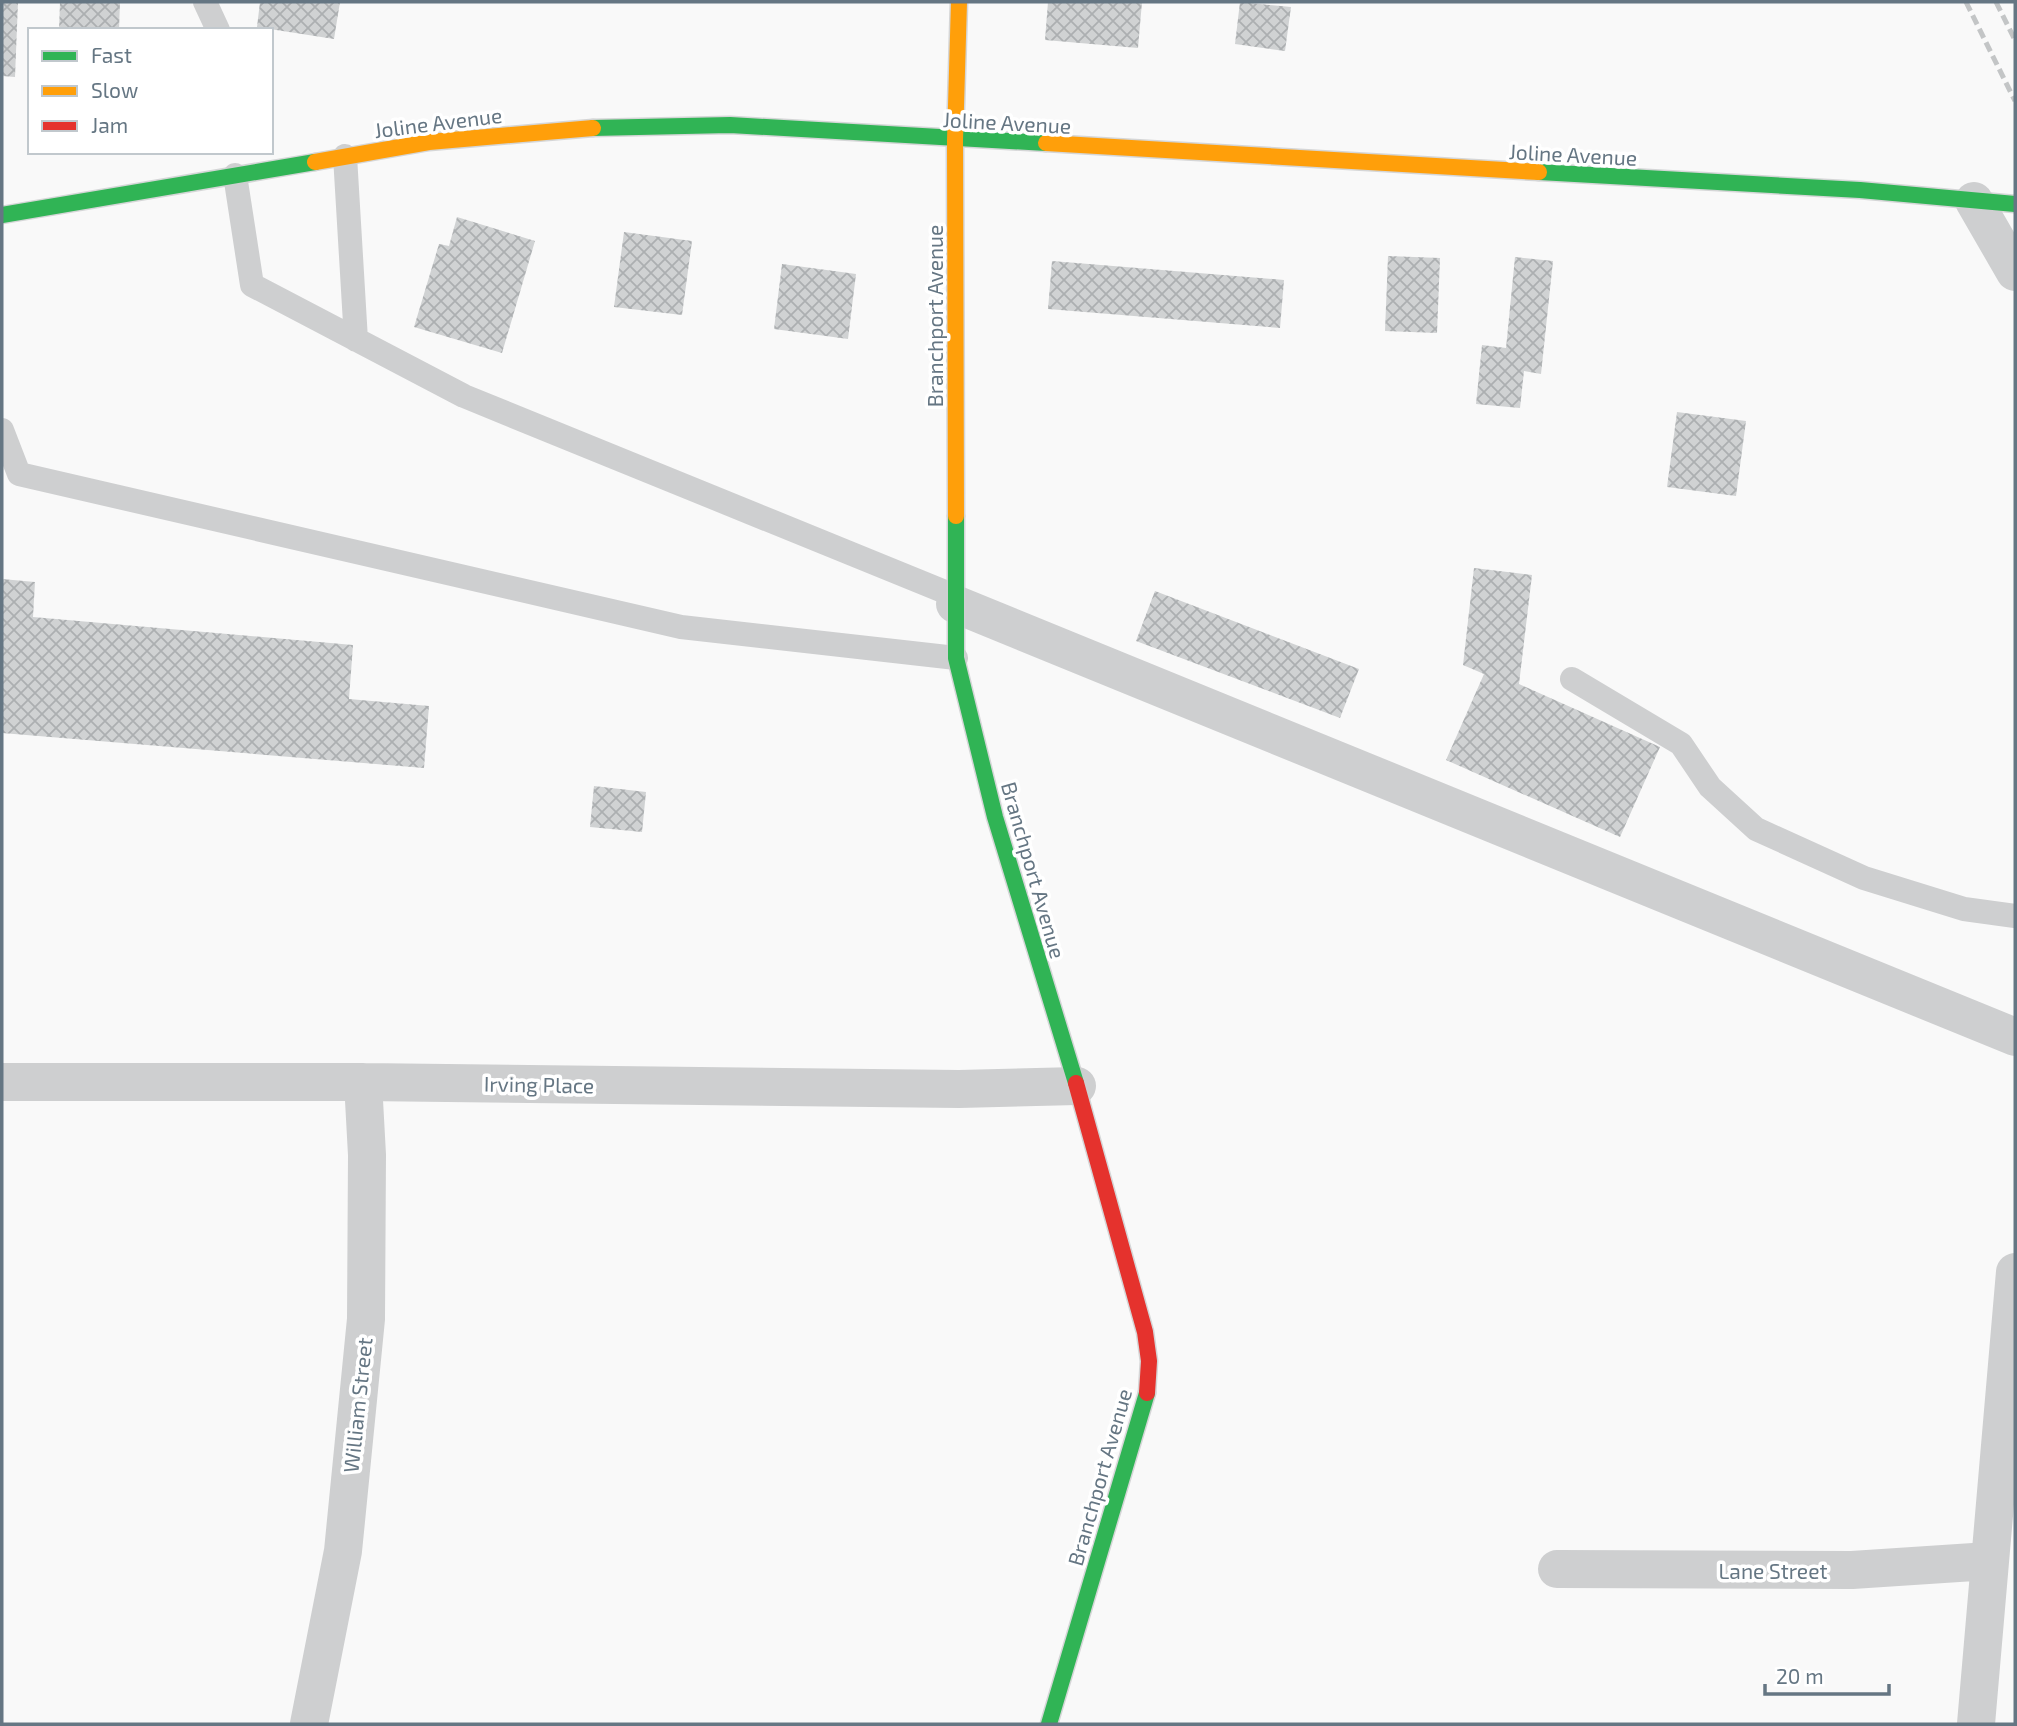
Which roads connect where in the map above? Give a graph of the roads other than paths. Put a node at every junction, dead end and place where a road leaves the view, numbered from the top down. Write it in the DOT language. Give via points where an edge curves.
graph roads {
  1 [pos="205,2"];
  2 [pos="958,2"];
  3 [pos="217,28"];
  4 [pos="955,140"];
  5 [pos="345,156"];
  6 [pos="262,161"];
  7 [pos="235,175"];
  8 [pos="1974,201"];
  9 [pos="2015,204"];
  10 [pos="2,215"];
  11 [pos="2015,272"];
  12 [pos="356,340"];
  13 [pos="2,430"];
  14 [pos="955,600"];
  15 [pos="956,658"];
  16 [pos="1572,678"];
  17 [pos="2015,916"];
  18 [pos="2015,1037"];
  19 [pos="2,1082"];
  20 [pos="363,1082"];
  21 [pos="1077,1086"];
  22 [pos="2015,1272"];
  23 [pos="1989,1561"];
  24 [pos="1557,1569"];
  25 [pos="309,1724"];
  26 [pos="1049,1724"];
  27 [pos="1976,1724"];
  1 -- 3 [label="lane"];
  2 -- 4 [label="main road, Branchport Avenue"];
  4 -- 5 [label="main road, Joline Avenue" via="730,125 566,128"];
  4 -- 8 [label="main road, Joline Avenue" via="1860,190"];
  4 -- 14 [label="main road, Branchport Avenue"];
  5 -- 6 [label="main road, Joline Avenue"];
  5 -- 12 [label="lane"];
  6 -- 7 [label="main road, Joline Avenue"];
  7 -- 10 [label="main road, Joline Avenue"];
  7 -- 12 [label="lane" via="252,285"];
  8 -- 9 [label="main road, Joline Avenue"];
  8 -- 11 [label="street"];
  12 -- 14 [label="lane" via="464,396"];
  13 -- 15 [label="lane" via="19,474 681,626"];
  14 -- 15 [label="main road, Branchport Avenue"];
  14 -- 18 [label="street"];
  15 -- 21 [label="main road, Branchport Avenue" via="995,817"];
  16 -- 17 [label="lane" via="1682,744 1710,787 1756,828 1864,878 1964,909"];
  19 -- 20 [label="street, Irving Place"];
  20 -- 21 [label="street, Irving Place"];
  20 -- 25 [label="street, William Street" via="368,1155 366,1319 343,1551"];
  21 -- 26 [label="main road, Branchport Avenue" via="1149,1361 1146,1402"];
  22 -- 23 [label="street"];
  23 -- 24 [label="street, Lane Street" via="1852,1570"];
  23 -- 27 [label="street"];
}
